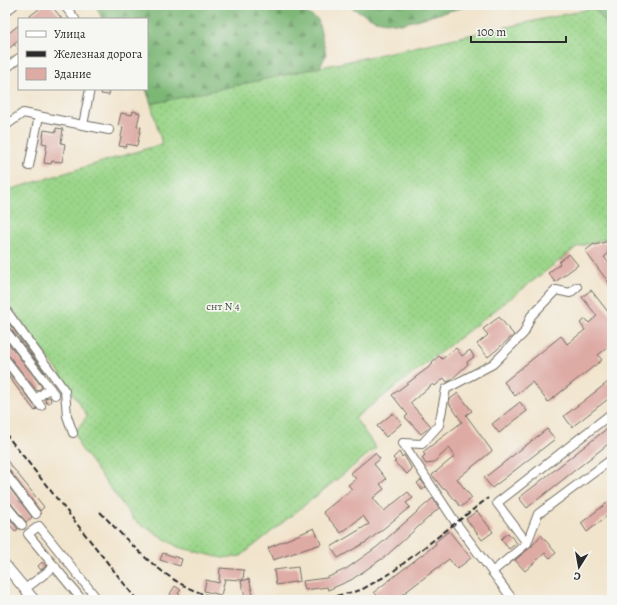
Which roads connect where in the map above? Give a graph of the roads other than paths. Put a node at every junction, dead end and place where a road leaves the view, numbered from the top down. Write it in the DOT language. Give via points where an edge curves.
graph roads {
  1 [pos="14,5"];
  2 [pos="64,5"];
  3 [pos="5,12"];
  4 [pos="74,18"];
  5 [pos="18,59"];
  6 [pos="5,69"];
  7 [pos="90,90"];
  8 [pos="39,116"];
  9 [pos="83,125"];
  10 [pos="5,126"];
  11 [pos="109,130"];
  12 [pos="29,166"];
  13 [pos="577,287"];
  14 [pos="5,309"];
  15 [pos="5,330"];
  16 [pos="5,359"];
  17 [pos="611,417"];
  18 [pos="73,433"];
  19 [pos="612,459"];
  20 [pos="5,473"];
  21 [pos="5,504"];
  22 [pos="36,514"];
  23 [pos="22,525"];
  24 [pos="527,543"];
  25 [pos="5,565"];
  26 [pos="55,566"];
  27 [pos="492,572"];
  28 [pos="25,589"];
  29 [pos="34,600"];
  30 [pos="82,600"];
  31 [pos="98,600"];
  32 [pos="513,600"];
  1 -- 3 [label="lane"];
  2 -- 4 [label="lane"];
  5 -- 6 [label="lane"];
  7 -- 9 [label="lane"];
  8 -- 9 [label="lane"];
  8 -- 10 [label="lane" via="23,113"];
  8 -- 12 [label="lane"];
  9 -- 11 [label="lane"];
  13 -- 27 [label="lane" via="570,293 556,290 532,316 524,333 493,364 446,389 439,426 422,444 403,443"];
  14 -- 18 [label="lane" via="65,391 67,416"];
  15 -- 16 [label="lane" via="52,392 39,402"];
  17 -- 24 [label="lane" via="497,503"];
  19 -- 24 [label="lane" via="538,514"];
  20 -- 22 [label="lane"];
  21 -- 23 [label="lane"];
  24 -- 27 [label="lane"];
  25 -- 28 [label="main road"];
  26 -- 28 [label="lane"];
  26 -- 30 [label="lane"];
  26 -- 31 [label="lane" via="28,534 38,526"];
  27 -- 32 [label="lane"];
  28 -- 29 [label="main road"];
}
